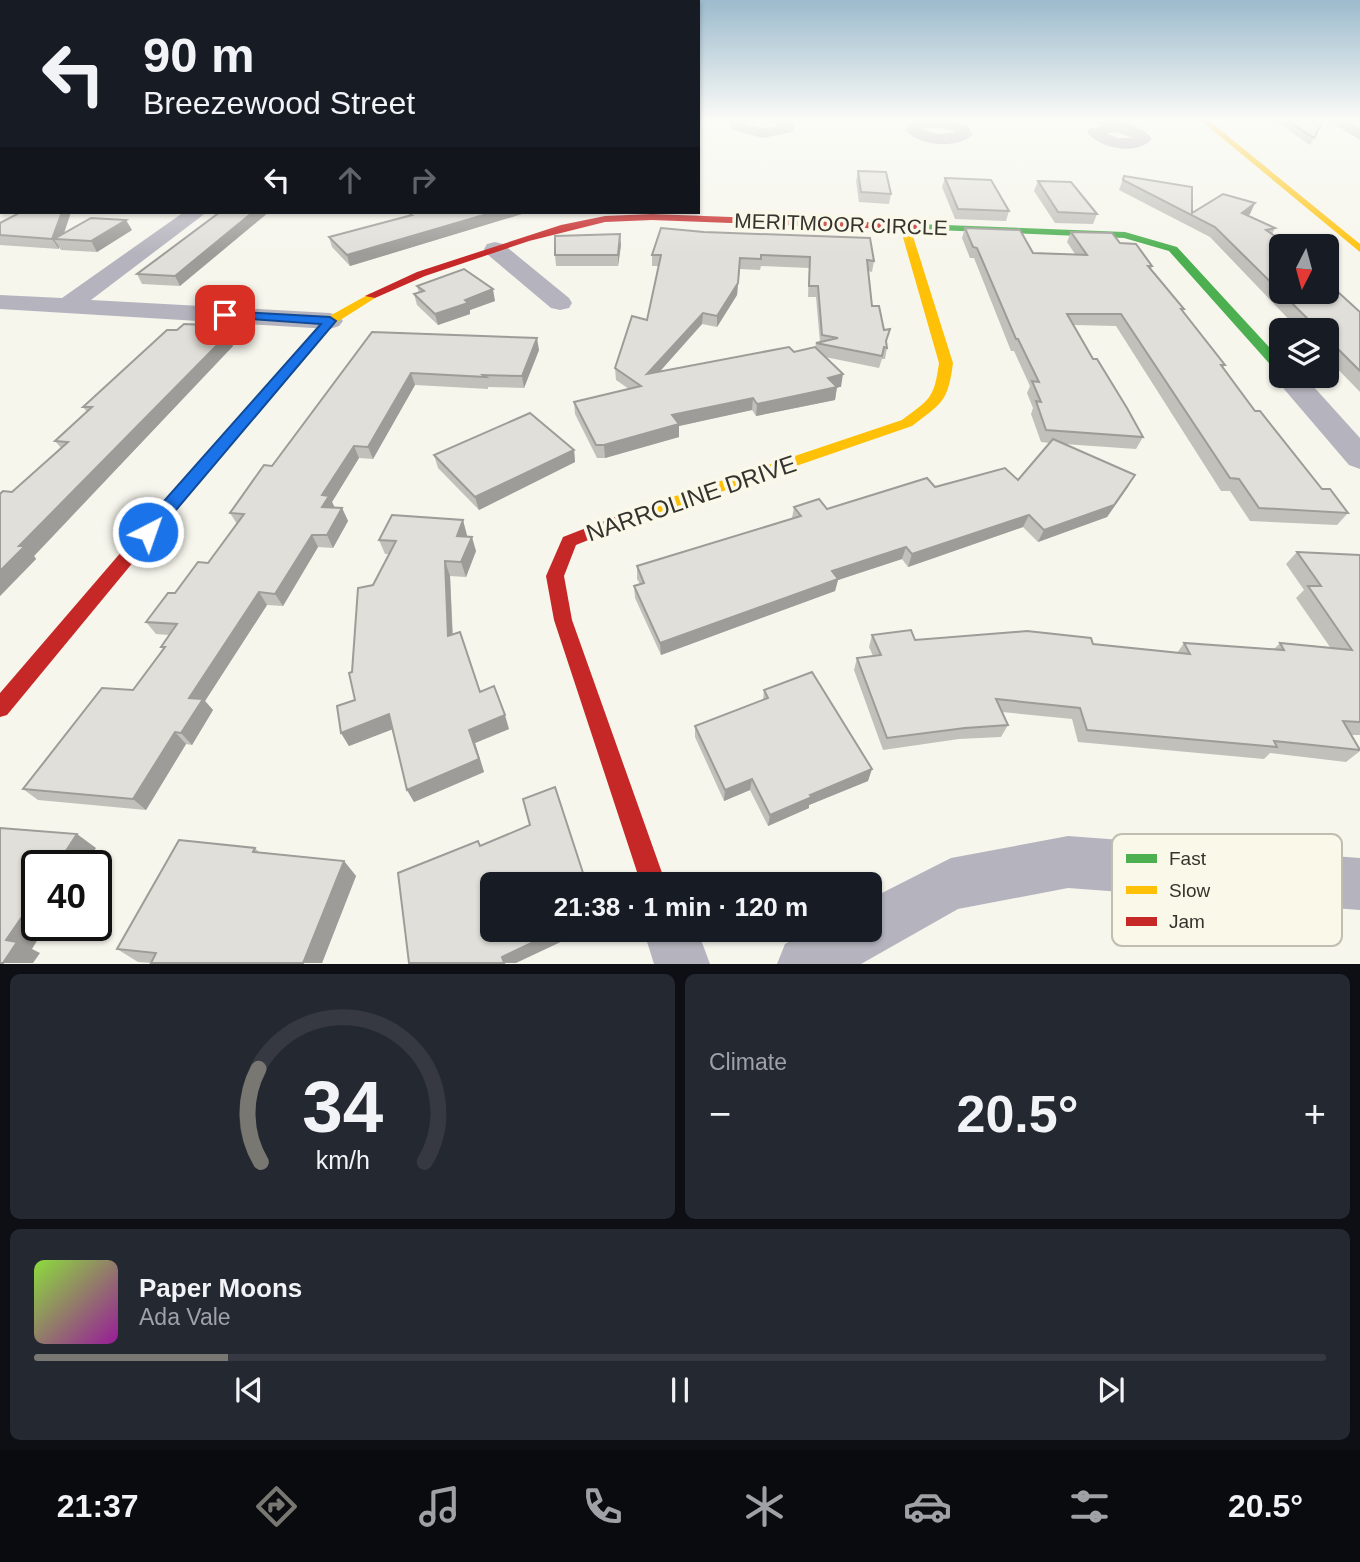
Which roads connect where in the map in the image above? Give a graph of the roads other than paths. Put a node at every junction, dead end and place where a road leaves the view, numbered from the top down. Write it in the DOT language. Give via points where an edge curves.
graph roads {
  1 [pos="1256,164"];
  2 [pos="194,214"];
  3 [pos="905,226"];
  4 [pos="495,249"];
  5 [pos="1360,249"];
  6 [pos="0,302"];
  7 [pos="560,303"];
  8 [pos="67,306"];
  9 [pos="330,321"];
  10 [pos="1269,354"];
  11 [pos="1299,388"];
  12 [pos="1360,458"];
  13 [pos="0,708"];
  14 [pos="1112,865"];
  15 [pos="650,872"];
  16 [pos="1342,883"];
  17 [pos="1360,884"];
  18 [pos="882,922"];
  19 [pos="674,942"];
  20 [pos="845,942"];
  21 [pos="682,964"];
  22 [pos="805,964"];
  1 -- 5 [label="street"];
  2 -- 8 [label="street"];
  3 -- 4 [label="street, MERITMOOR CIRCLE" via="622,216 563,225"];
  3 -- 10 [label="street, MERITMOOR CIRCLE" via="1125,235 1150,240 1173,249 1187,262"];
  3 -- 15 [label="street, NARROLINE DRIVE" via="946,363 935,406 907,423 569,541 555,576 564,620"];
  4 -- 7 [label="street"];
  4 -- 9 [label="street, MERITMOOR CIRCLE" via="392,283"];
  6 -- 8 [label="street"];
  8 -- 9 [label="street"];
  9 -- 13 [label="street, MERITMOOR CIRCLE"];
  11 -- 12 [label="street"];
  14 -- 18 [label="street" via="1068,862 951,884"];
  16 -- 17 [label="street"];
  19 -- 21 [label="street"];
  20 -- 22 [label="street"];
}
